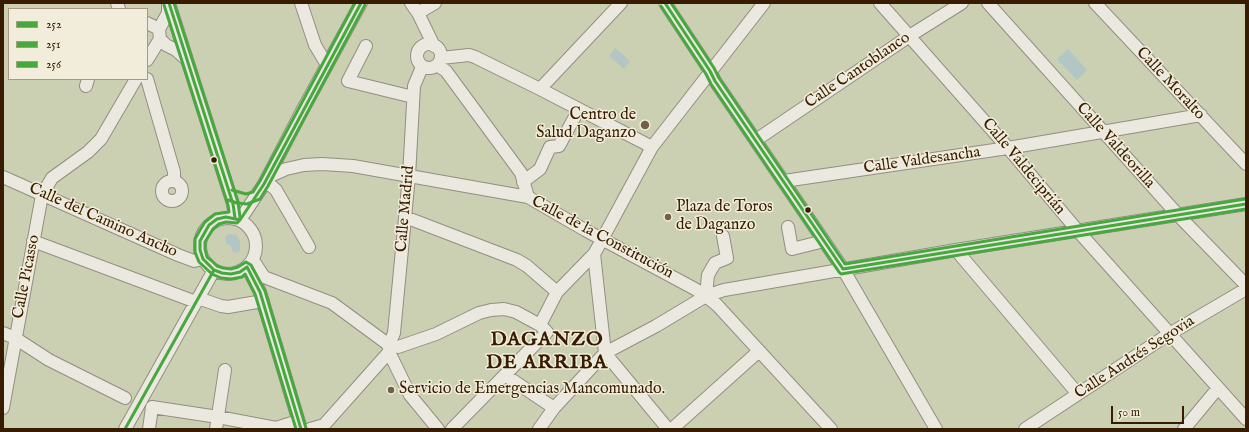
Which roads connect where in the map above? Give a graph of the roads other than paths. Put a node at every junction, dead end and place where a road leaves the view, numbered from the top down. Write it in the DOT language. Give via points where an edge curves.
graph roads {
  1 [pos="168,3"];
  2 [pos="301,3"];
  3 [pos="361,3"];
  4 [pos="436,3"];
  5 [pos="621,3"];
  6 [pos="665,3"];
  7 [pos="764,3"];
  8 [pos="880,3"];
  9 [pos="962,3"];
  10 [pos="988,3"];
  11 [pos="1095,3"];
  12 [pos="417,12"];
  13 [pos="148,24"];
  14 [pos="160,34"];
  15 [pos="909,36"];
  16 [pos="366,46"];
  17 [pos="434,46"];
  18 [pos="420,48"];
  19 [pos="148,58"];
  20 [pos="187,60"];
  21 [pos="439,62"];
  22 [pos="327,65"];
  23 [pos="422,67"];
  24 [pos="710,71"];
  25 [pos="135,80"];
  26 [pos="147,80"];
  27 [pos="540,89"];
  28 [pos="413,97"];
  29 [pos="579,109"];
  30 [pos="1201,115"];
  31 [pos="1103,132"];
  32 [pos="756,140"];
  33 [pos="652,147"];
  34 [pos="1008,148"];
  35 [pos="1246,164"];
  36 [pos="409,176"];
  37 [pos="3,177"];
  38 [pos="267,179"];
  39 [pos="174,181"];
  40 [pos="784,181"];
  41 [pos="524,182"];
  42 [pos="42,194"];
  43 [pos="230,195"];
  44 [pos="256,196"];
  45 [pos="528,197"];
  46 [pos="1246,204"];
  47 [pos="1178,215"];
  48 [pos="405,217"];
  49 [pos="237,219"];
  50 [pos="788,227"];
  51 [pos="1078,231"];
  52 [pos="723,236"];
  53 [pos="603,239"];
  54 [pos="33,241"];
  55 [pos="824,241"];
  56 [pos="309,247"];
  57 [pos="956,250"];
  58 [pos="594,254"];
  59 [pos="203,259"];
  60 [pos="250,264"];
  61 [pos="843,269"];
  62 [pos="214,270"];
  63 [pos="1246,285"];
  64 [pos="1246,289"];
  65 [pos="557,292"];
  66 [pos="706,296"];
  67 [pos="197,300"];
  68 [pos="263,301"];
  69 [pos="540,324"];
  70 [pos="3,332"];
  71 [pos="1170,334"];
  72 [pos="15,338"];
  73 [pos="389,349"];
  74 [pos="759,351"];
  75 [pos="605,353"];
  76 [pos="225,370"];
  77 [pos="505,375"];
  78 [pos="1218,388"];
  79 [pos="1078,394"];
  80 [pos="125,398"];
  81 [pos="3,408"];
  82 [pos="554,408"];
  83 [pos="1246,419"];
  84 [pos="217,423"];
  85 [pos="299,425"];
  86 [pos="326,427"];
  87 [pos="276,428"];
  88 [pos="125,429"];
  89 [pos="149,429"];
  90 [pos="310,429"];
  91 [pos="438,429"];
  92 [pos="452,429"];
  93 [pos="539,429"];
  94 [pos="668,429"];
  95 [pos="672,429"];
  96 [pos="831,429"];
  97 [pos="936,429"];
  98 [pos="1025,429"];
  99 [pos="1184,429"];
  1 -- 14 [label="street" via="168,13"];
  1 -- 20 [label="street"];
  2 -- 22 [label="street" via="315,45"];
  3 -- 22 [label="street"];
  4 -- 12 [label="street"];
  5 -- 27 [label="street"];
  6 -- 24 [label="street"];
  7 -- 24 [label="street"];
  8 -- 15 [label="street, Calle Valdeciprián"];
  9 -- 15 [label="street, Calle Cantoblanco"];
  10 -- 31 [label="street, Calle Valdeorilla"];
  11 -- 30 [label="street, Calle Moralto"];
  12 -- 17 [label="street"];
  12 -- 18 [label="street"];
  13 -- 14 [label="street"];
  14 -- 19 [label="street"];
  14 -- 20 [label="street" via="166,45"];
  15 -- 32 [label="street, Calle Cantoblanco"];
  15 -- 34 [label="street, Calle Valdeciprián"];
  16 -- 28 [label="street" via="348,81"];
  17 -- 18 [label="street" via="428,44"];
  17 -- 21 [label="street" via="440,52"];
  18 -- 23 [label="street" via="417,56"];
  20 -- 43 [label="street"];
  21 -- 23 [label="street" via="430,68"];
  21 -- 27 [label="street" via="469,55"];
  21 -- 41 [label="street" via="521,173"];
  22 -- 38 [label="street"];
  23 -- 28 [label="street, Calle Madrid" via="414,86"];
  24 -- 32 [label="street"];
  24 -- 33 [label="street"];
  25 -- 42 [label="street" via="100,139 88,152 52,178"];
  26 -- 39 [label="street" via="174,172"];
  27 -- 29 [label="street"];
  28 -- 36 [label="street, Calle Madrid"];
  29 -- 33 [label="street"];
  29 -- 41 [label="street" via="559,146 550,147 540,169"];
  30 -- 31 [label="street, Calle Valdesancha"];
  30 -- 35 [label="street, Calle Moralto"];
  31 -- 34 [label="street, Calle Valdesancha"];
  31 -- 47 [label="street, Calle Valdeorilla"];
  32 -- 40 [label="street"];
  33 -- 53 [label="street"];
  34 -- 40 [label="street, Calle Valdesancha"];
  34 -- 51 [label="street, Calle Valdeciprián"];
  36 -- 38 [label="street, Calle de la Constitución" via="353,166 304,164 286,169"];
  36 -- 45 [label="street, Calle de la Constitución"];
  36 -- 48 [label="street, Calle Madrid"];
  37 -- 42 [label="street, Calle del Camino Ancho"];
  38 -- 44 [label="street"];
  38 -- 56 [label="street"];
  40 -- 55 [label="street"];
  41 -- 45 [label="street"];
  42 -- 54 [label="street, Calle Picasso"];
  42 -- 59 [label="street, Calle del Camino Ancho" via="178,255 194,261"];
  43 -- 44 [label="street" via="247,199"];
  43 -- 49 [label="street"];
  44 -- 49 [label="street"];
  45 -- 53 [label="street, Calle de la Constitución"];
  46 -- 47 [label="street"];
  47 -- 51 [label="street"];
  47 -- 63 [label="street, Calle Valdeorilla"];
  48 -- 65 [label="street" via="517,260"];
  48 -- 73 [label="street, Calle Madrid" via="394,333"];
  49 -- 59 [label="street" via="226,217 209,225 200,241"];
  49 -- 60 [label="street" via="248,225 256,242 256,251"];
  50 -- 55 [label="street" via="792,249"];
  51 -- 57 [label="street"];
  51 -- 71 [label="street, Calle Valdeciprián"];
  52 -- 66 [label="street" via="727,258 716,263 708,275"];
  53 -- 58 [label="street"];
  53 -- 66 [label="street, Calle de la Constitución"];
  54 -- 67 [label="street"];
  54 -- 72 [label="street, Calle Picasso"];
  55 -- 61 [label="street"];
  57 -- 61 [label="street"];
  57 -- 79 [label="street"];
  58 -- 65 [label="street"];
  58 -- 75 [label="street"];
  59 -- 62 [label="street"];
  60 -- 62 [label="street" via="240,272 231,274"];
  60 -- 68 [label="street"];
  60 -- 73 [label="street" via="264,277 332,303"];
  61 -- 66 [label="street" via="724,290"];
  61 -- 97 [label="street"];
  62 -- 67 [label="street"];
  64 -- 71 [label="street, Calle Andrés Segovia"];
  65 -- 69 [label="street"];
  66 -- 74 [label="street, Calle de la Constitución"];
  66 -- 75 [label="street"];
  67 -- 68 [label="street" via="228,307"];
  67 -- 88 [label="street"];
  68 -- 85 [label="street"];
  69 -- 73 [label="street" via="504,308 491,310 479,313 436,334"];
  69 -- 77 [label="street" via="547,332"];
  70 -- 72 [label="street"];
  71 -- 78 [label="street, Calle Valdeciprián"];
  71 -- 79 [label="street, Calle Andrés Segovia"];
  72 -- 80 [label="street" via="49,360"];
  72 -- 81 [label="street, Calle Picasso"];
  73 -- 86 [label="street"];
  73 -- 91 [label="street" via="410,395"];
  74 -- 95 [label="street"];
  74 -- 96 [label="street, Calle de la Constitución"];
  75 -- 82 [label="street"];
  75 -- 94 [label="street"];
  76 -- 84 [label="street"];
  77 -- 82 [label="street"];
  77 -- 92 [label="street"];
  78 -- 83 [label="street, Calle Valdeciprián"];
  78 -- 99 [label="street"];
  79 -- 98 [label="street, Calle Andrés Segovia"];
  82 -- 93 [label="street"];
  84 -- 87 [label="street"];
  84 -- 89 [label="street" via="152,407"];
  85 -- 87 [label="street"];
  86 -- 90 [label="street"];
}
